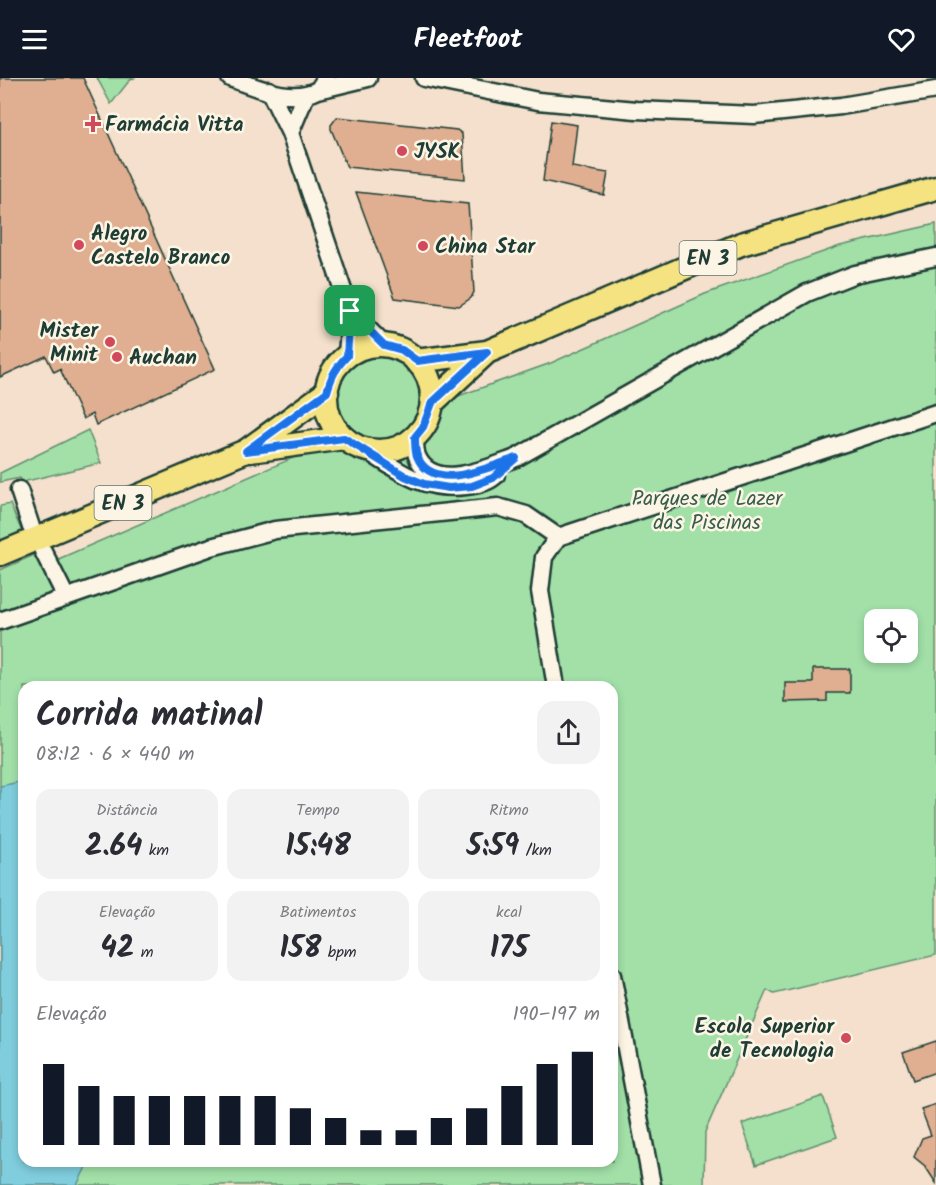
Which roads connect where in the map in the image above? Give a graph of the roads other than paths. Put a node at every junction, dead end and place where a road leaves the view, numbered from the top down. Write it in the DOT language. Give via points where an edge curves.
graph roads {
  1 [pos="230,78"];
  2 [pos="368,78"];
  3 [pos="424,78"];
  4 [pos="316,88"];
  5 [pos="269,90"];
  6 [pos="936,90"];
  7 [pos="290,133"];
  8 [pos="936,188"];
  9 [pos="936,257"];
  10 [pos="350,311"];
  11 [pos="384,345"];
  12 [pos="487,352"];
  13 [pos="347,356"];
  14 [pos="417,361"];
  15 [pos="327,392"];
  16 [pos="432,403"];
  17 [pos="936,413"];
  18 [pos="415,437"];
  19 [pos="344,438"];
  20 [pos="366,450"];
  21 [pos="246,451"];
  22 [pos="516,458"];
  23 [pos="19,490"];
  24 [pos="31,527"];
  25 [pos="558,537"];
  26 [pos="43,551"];
  27 [pos="0,554"];
  28 [pos="66,597"];
  29 [pos="0,621"];
  30 [pos="555,681"];
  31 [pos="618,1007"];
  32 [pos="651,1185"];
  1 -- 5 [label="street"];
  2 -- 4 [label="street"];
  3 -- 6 [label="street" via="538,100 636,110 754,115"];
  4 -- 5 [label="street" via="286,95"];
  4 -- 7 [label="street"];
  5 -- 7 [label="street"];
  7 -- 10 [label="street"];
  8 -- 12 [label="main road, EN 3" via="741,244"];
  9 -- 22 [label="street" via="855,274 807,293"];
  10 -- 11 [label="street"];
  10 -- 13 [label="street"];
  11 -- 13 [label="main road" via="358,349"];
  11 -- 14 [label="main road" via="402,350"];
  12 -- 14 [label="main road, EN 3"];
  12 -- 16 [label="main road, EN 3"];
  13 -- 15 [label="main road" via="330,378"];
  14 -- 16 [label="main road" via="431,387"];
  15 -- 19 [label="main road" via="330,417"];
  15 -- 21 [label="main road, EN 3"];
  16 -- 18 [label="main road, EN 3"];
  17 -- 25 [label="street"];
  18 -- 20 [label="main road" via="392,449"];
  18 -- 22 [label="street" via="417,456 426,469 437,475 478,472"];
  19 -- 20 [label="main road"];
  19 -- 21 [label="main road, EN 3"];
  20 -- 22 [label="street" via="414,480 449,488 472,486 493,478"];
  21 -- 27 [label="main road, EN 3"];
  23 -- 24 [label="street"];
  25 -- 28 [label="street" via="526,515 498,507 275,530"];
  25 -- 30 [label="street" via="544,557 540,591"];
  26 -- 28 [label="street"];
  28 -- 29 [label="street"];
  31 -- 32 [label="street"];
}
